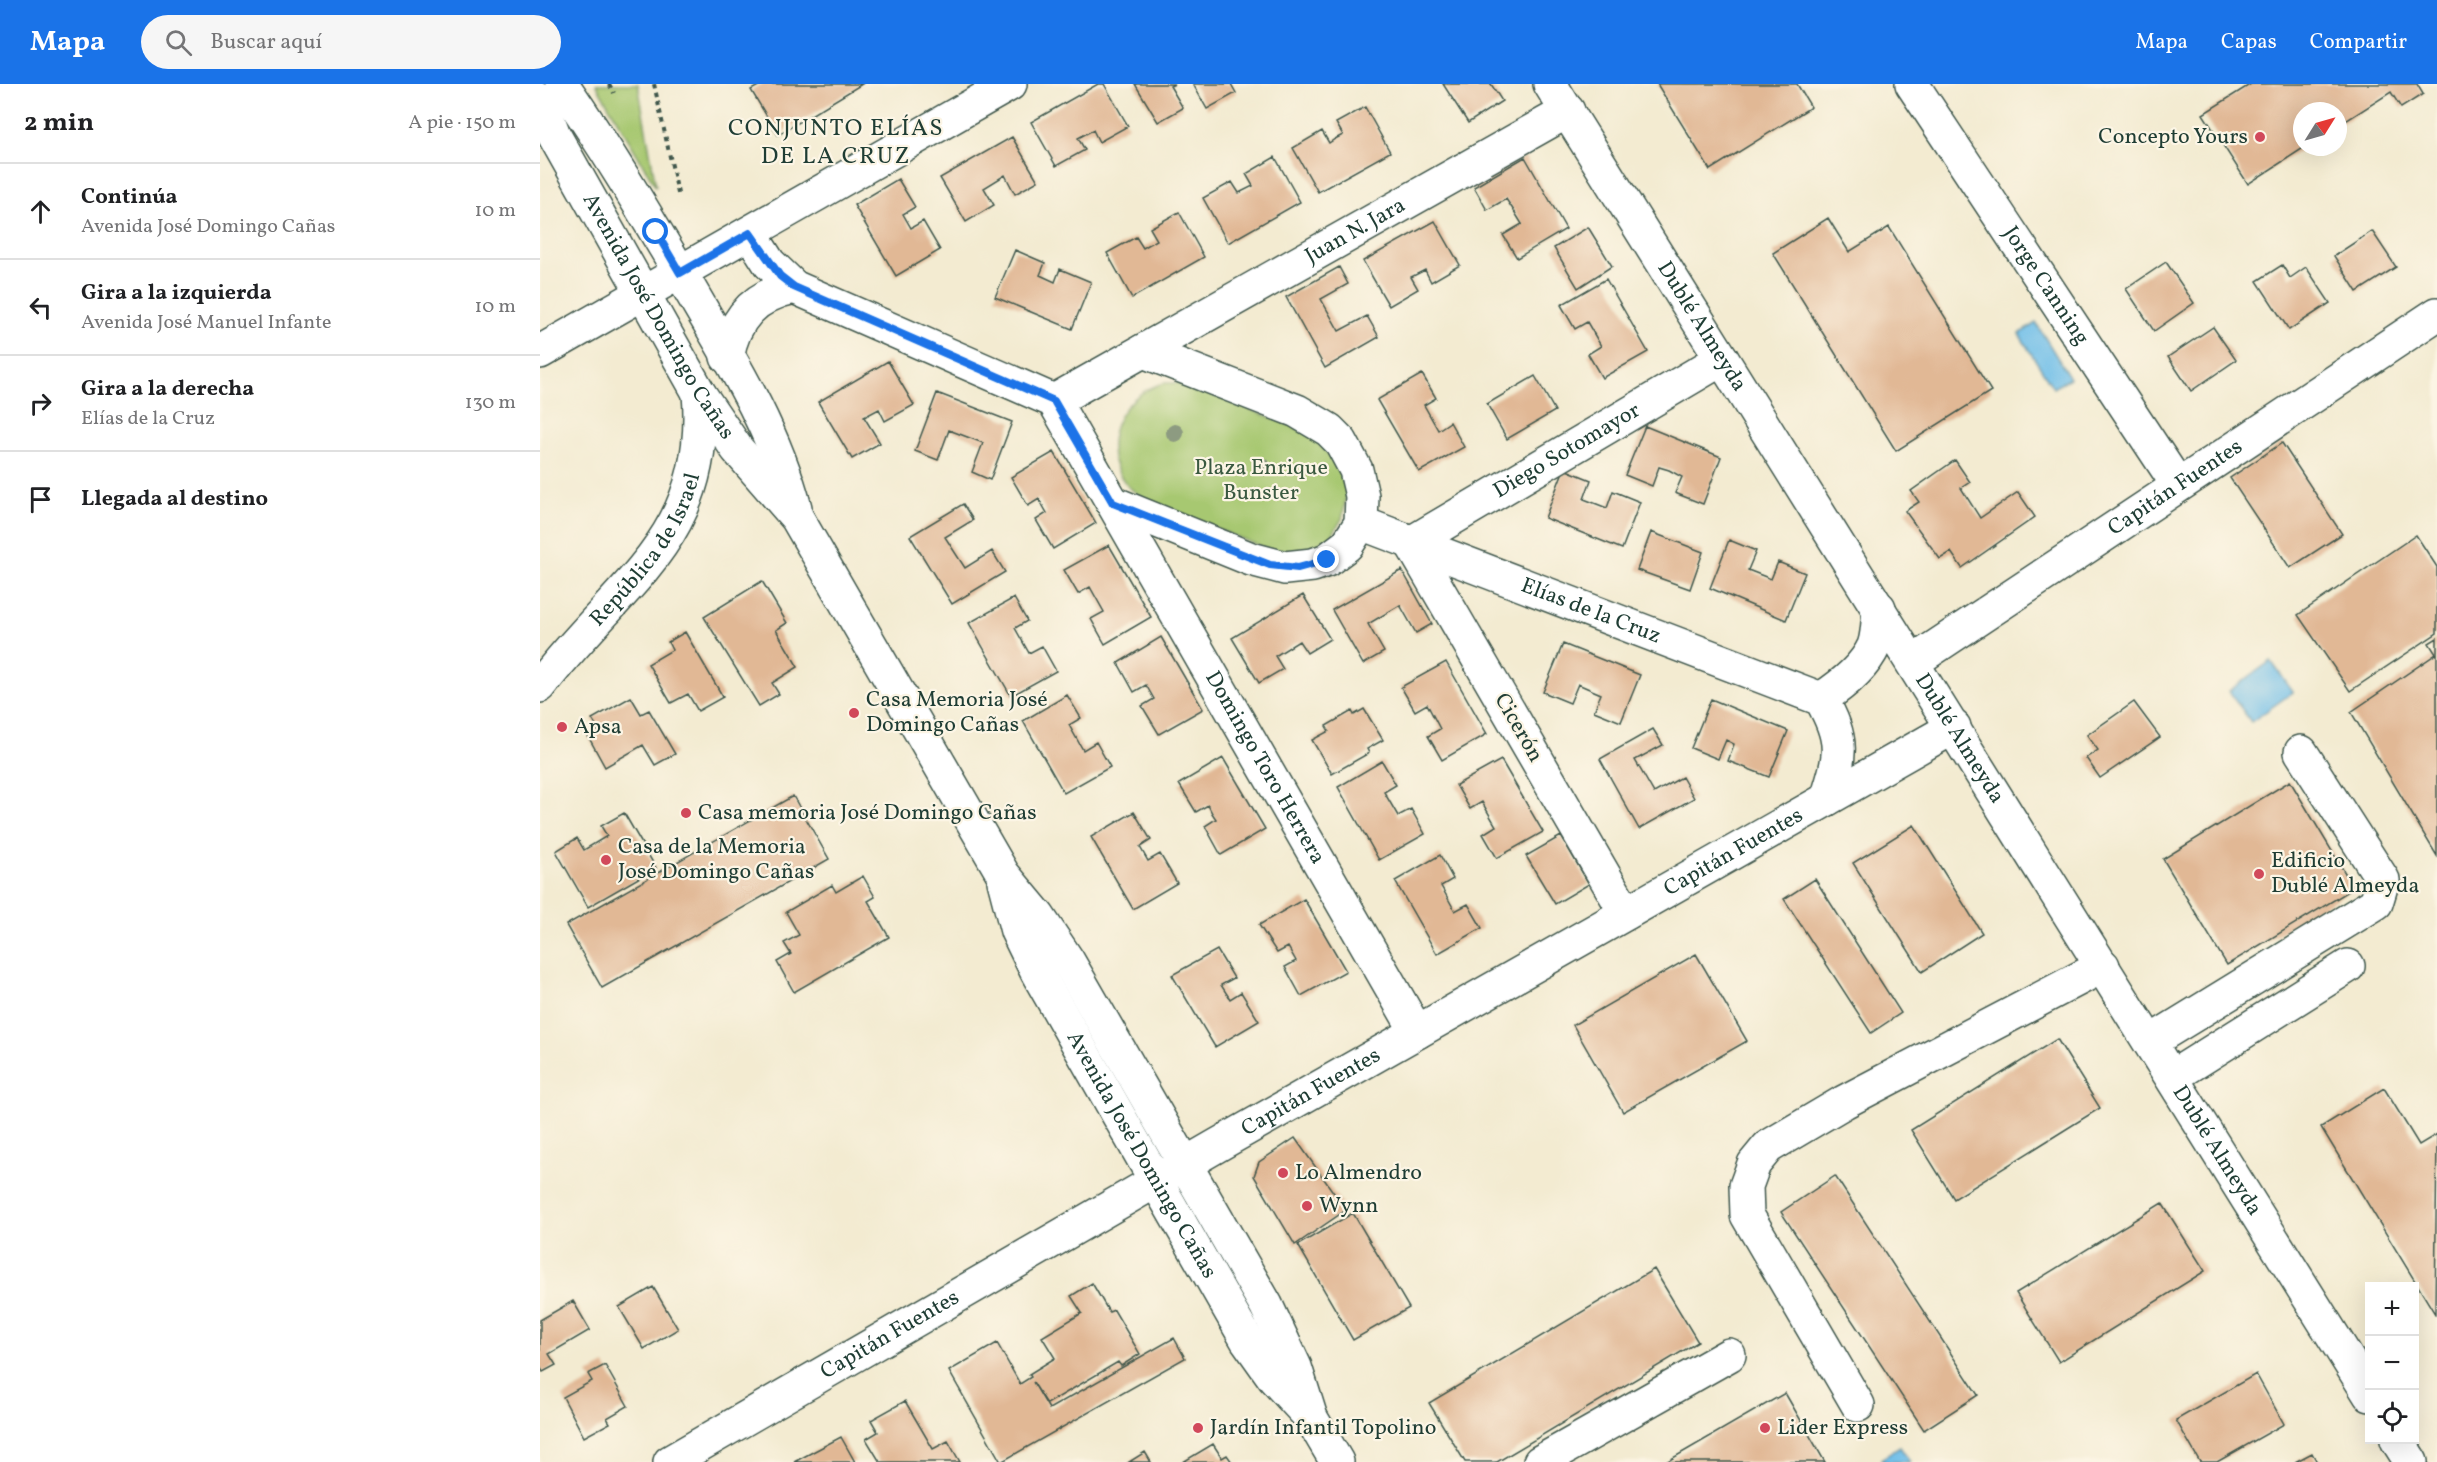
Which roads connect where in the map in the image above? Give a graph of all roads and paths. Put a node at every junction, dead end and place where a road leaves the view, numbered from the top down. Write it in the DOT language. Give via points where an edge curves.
graph roads {
  1 [pos="562,84"];
  2 [pos="654,84"];
  3 [pos="1010,84"];
  4 [pos="1550,84"];
  5 [pos="1912,84"];
  6 [pos="540,99"];
  7 [pos="1568,111"];
  8 [pos="680,206"];
  9 [pos="750,233"];
  10 [pos="680,273"];
  11 [pos="794,287"];
  12 [pos="642,295"];
  13 [pos="2437,314"];
  14 [pos="1143,351"];
  15 [pos="540,352"];
  16 [pos="727,357"];
  17 [pos="1722,359"];
  18 [pos="699,393"];
  19 [pos="1054,401"];
  20 [pos="2178,485"];
  21 [pos="1113,503"];
  22 [pos="797,518"];
  23 [pos="1361,524"];
  24 [pos="1411,543"];
  25 [pos="1879,608"];
  26 [pos="1913,662"];
  27 [pos="540,686"];
  28 [pos="1821,699"];
  29 [pos="1954,727"];
  30 [pos="2301,752"];
  31 [pos="1827,799"];
  32 [pos="1003,874"];
  33 [pos="1626,913"];
  34 [pos="2103,966"];
  35 [pos="2348,966"];
  36 [pos="1417,1032"];
  37 [pos="2150,1042"];
  38 [pos="2172,1077"];
  39 [pos="1186,1164"];
  40 [pos="1155,1181"];
  41 [pos="1729,1355"];
  42 [pos="2367,1390"];
  43 [pos="1858,1405"];
  44 [pos="1311,1418"];
  45 [pos="2400,1444"];
  46 [pos="670,1462"];
  47 [pos="1337,1462"];
  48 [pos="1540,1462"];
  49 [pos="2411,1462"];
  1 -- 10 [label="street, Avenida José Domingo Cañas" via="604,143"];
  2 -- 8 [label="path"];
  3 -- 9 [label="street"];
  4 -- 7 [label="street, Dublé Almeyda"];
  5 -- 20 [label="street, Jorge Canning"];
  6 -- 12 [label="street, Avenida José Domingo Cañas" via="554,135"];
  7 -- 14 [label="street, Juan N. Jara"];
  7 -- 17 [label="street, Dublé Almeyda"];
  9 -- 10 [label="street"];
  9 -- 11 [label="street" via="780,276"];
  10 -- 12 [label="street"];
  10 -- 16 [label="street, Avenida José Domingo Cañas"];
  11 -- 16 [label="street" via="777,291 748,309 734,332"];
  11 -- 19 [label="street"];
  12 -- 15 [label="street"];
  12 -- 18 [label="street, Avenida José Domingo Cañas"];
  13 -- 20 [label="street, Capitán Fuentes"];
  14 -- 19 [label="street"];
  14 -- 23 [label="street" via="1297,411 1329,430 1341,442 1356,470 1362,496"];
  16 -- 22 [label="street, Avenida José Domingo Cañas" via="765,424 787,478"];
  17 -- 24 [label="street, Diego Sotomayor"];
  17 -- 25 [label="street, Dublé Almeyda"];
  18 -- 22 [label="street, Avenida José Domingo Cañas" via="737,449"];
  18 -- 27 [label="street, República de Israel" via="700,451 684,508 661,546"];
  19 -- 21 [label="street"];
  20 -- 26 [label="street, Capitán Fuentes"];
  21 -- 23 [label="street" via="1251,559 1285,568 1327,560 1347,545"];
  21 -- 36 [label="street, Domingo Toro Herrera"];
  22 -- 32 [label="street, Avenida José Domingo Cañas"];
  23 -- 24 [label="street, Elías de la Cruz"];
  24 -- 28 [label="street, Elías de la Cruz"];
  24 -- 33 [label="street, Cicerón"];
  25 -- 26 [label="street, Dublé Almeyda"];
  25 -- 28 [label="street" via="1875,643 1869,654 1841,686"];
  26 -- 29 [label="street, Dublé Almeyda"];
  28 -- 31 [label="street" via="1836,725 1839,762"];
  29 -- 31 [label="street, Capitán Fuentes"];
  29 -- 34 [label="street, Dublé Almeyda"];
  30 -- 37 [label="street" via="2383,880 2376,903"];
  31 -- 33 [label="street, Capitán Fuentes"];
  32 -- 39 [label="street, Avenida José Domingo Cañas" via="1068,961"];
  32 -- 40 [label="street, Avenida José Domingo Cañas" via="1017,931 1037,972"];
  33 -- 36 [label="street, Capitán Fuentes"];
  34 -- 37 [label="street, Dublé Almeyda"];
  34 -- 43 [label="street" via="1844,1102 1768,1147 1754,1164 1746,1186 1747,1215"];
  35 -- 38 [label="street"];
  36 -- 39 [label="street, Capitán Fuentes"];
  37 -- 38 [label="street, Dublé Almeyda"];
  38 -- 42 [label="street, Dublé Almeyda"];
  39 -- 40 [label="street, Capitán Fuentes"];
  39 -- 44 [label="street, Avenida José Domingo Cañas" via="1282,1335"];
  40 -- 44 [label="street, Avenida José Domingo Cañas" via="1247,1341"];
  40 -- 46 [label="street, Capitán Fuentes"];
  41 -- 48 [label="street"];
  44 -- 47 [label="street, Avenida José Domingo Cañas"];
  45 -- 49 [label="street"];
}
